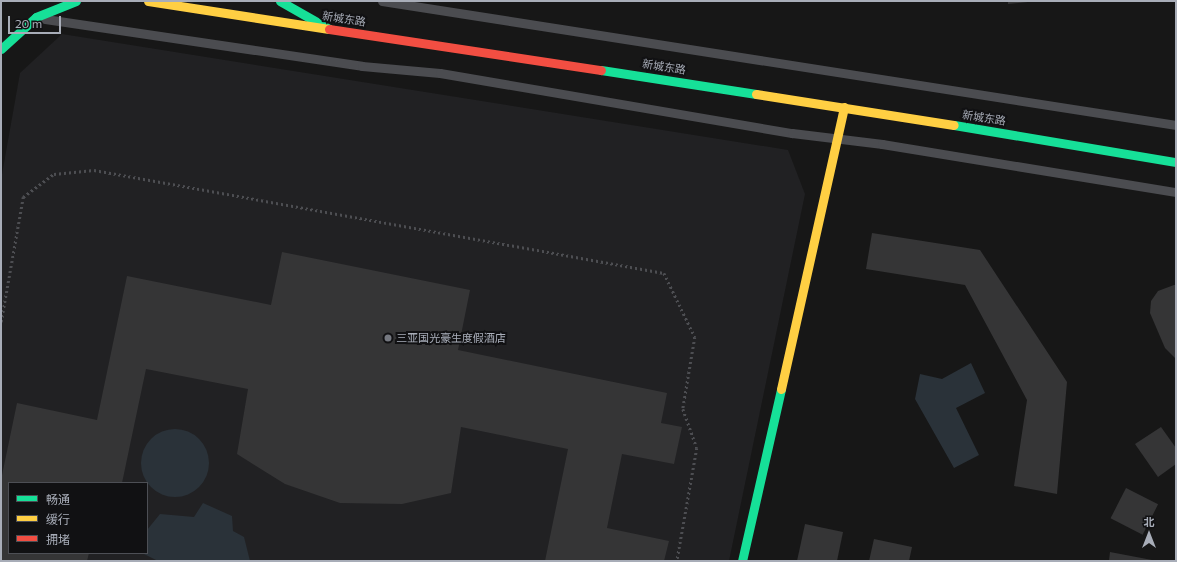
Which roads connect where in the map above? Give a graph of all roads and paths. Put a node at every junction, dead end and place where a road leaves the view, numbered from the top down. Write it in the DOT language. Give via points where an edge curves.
graph roads {
  1 [pos="76,1"];
  2 [pos="148,1"];
  3 [pos="280,1"];
  4 [pos="382,1"];
  5 [pos="36,17"];
  6 [pos="329,29"];
  7 [pos="1,49"];
  8 [pos="844,107"];
  9 [pos="1176,125"];
  10 [pos="837,139"];
  11 [pos="1176,162"];
  12 [pos="1176,192"];
  13 [pos="1,322"];
  14 [pos="678,561"];
  15 [pos="742,561"];
  1 -- 5 [label="main road"];
  2 -- 6 [label="main road, 新城东路"];
  3 -- 6 [label="main road"];
  4 -- 9 [label="lane"];
  5 -- 7 [label="main road"];
  5 -- 10 [label="lane" via="362,66 440,73"];
  6 -- 8 [label="main road, 新城东路"];
  8 -- 10 [label="main road"];
  8 -- 11 [label="main road, 新城东路"];
  10 -- 12 [label="lane"];
  10 -- 15 [label="main road"];
  13 -- 14 [label="path" via="23,197 54,174 94,170 664,272 695,337 684,409 697,448"];
}
